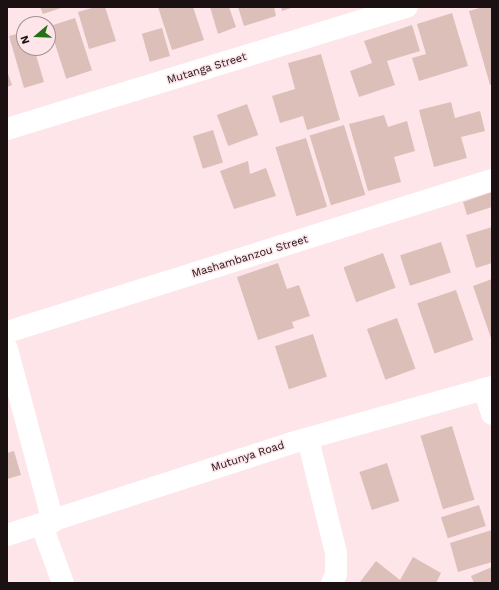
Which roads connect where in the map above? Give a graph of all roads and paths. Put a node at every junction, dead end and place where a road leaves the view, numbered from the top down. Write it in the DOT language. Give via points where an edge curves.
graph roads {
  1 [pos="407,7"];
  2 [pos="370,12"];
  3 [pos="7,129"];
  4 [pos="492,180"];
  5 [pos="7,332"];
  6 [pos="7,350"];
  7 [pos="488,388"];
  8 [pos="492,414"];
  9 [pos="308,438"];
  10 [pos="47,524"];
  11 [pos="7,535"];
  12 [pos="63,583"];
  13 [pos="332,583"];
  1 -- 2 [label="street, Mutanga Street"];
  2 -- 3 [label="street, Mutanga Street"];
  4 -- 5 [label="street, Mashambanzou Street"];
  6 -- 10 [label="street"];
  7 -- 8 [label="street"];
  7 -- 9 [label="street, Mutunya Road"];
  9 -- 10 [label="street, Mutunya Road"];
  9 -- 13 [label="street" via="336,553 336,574"];
  10 -- 11 [label="street, Mutunya Road"];
  10 -- 12 [label="street"];
}
